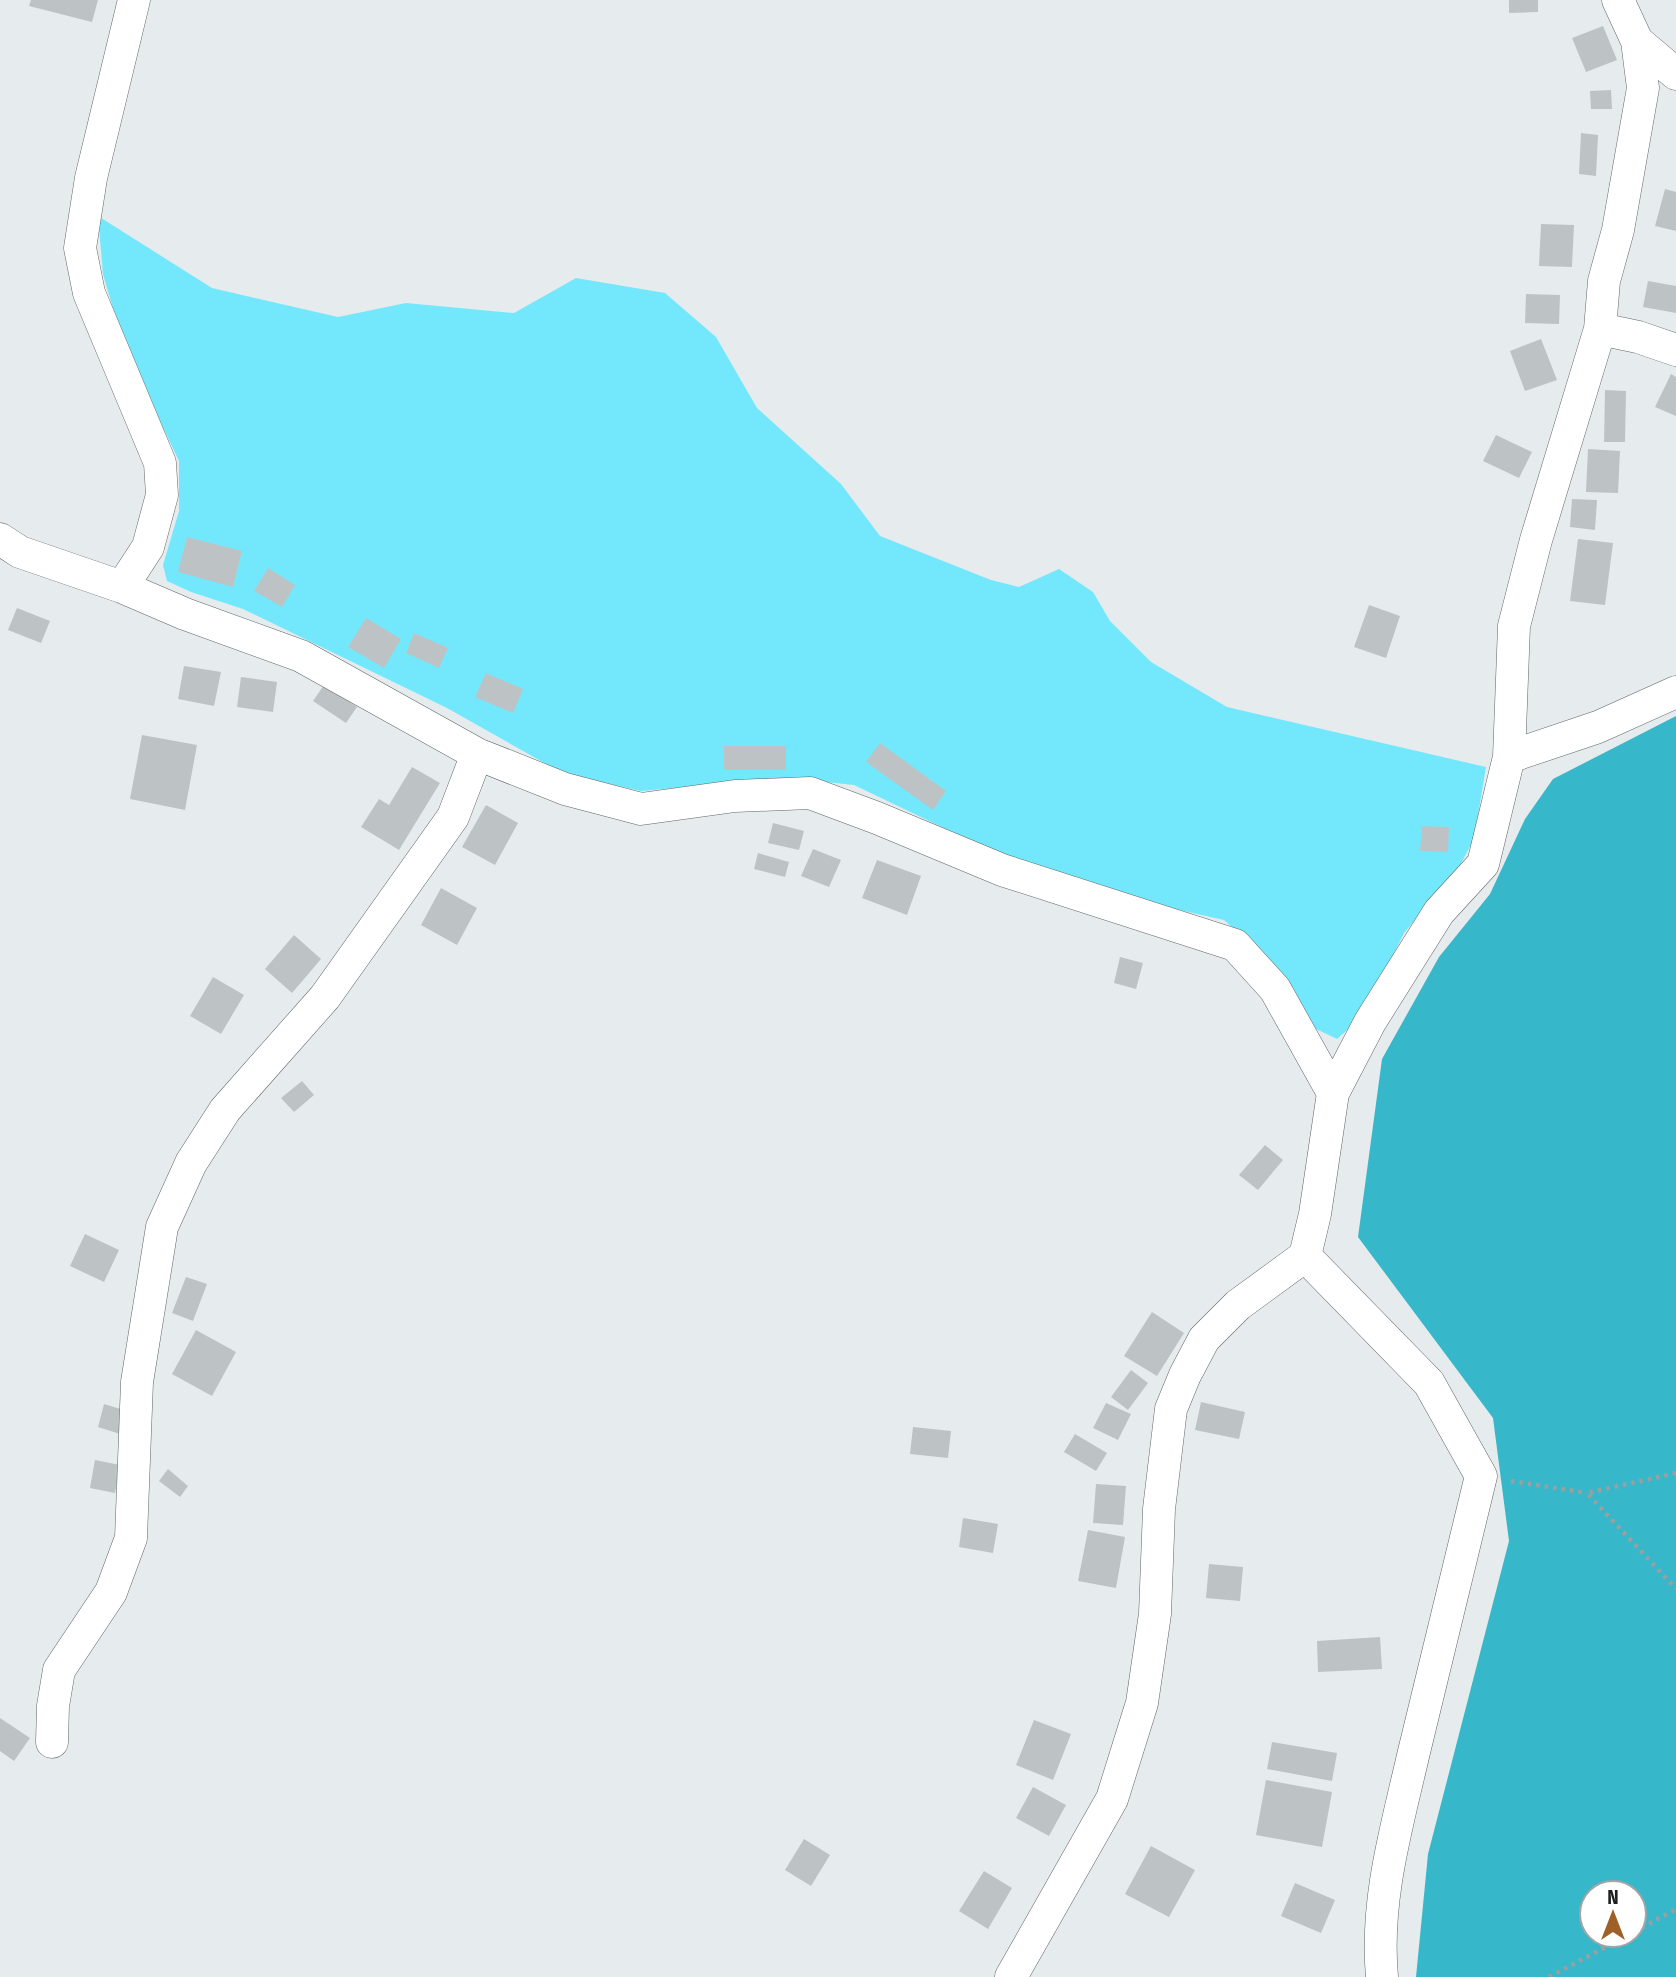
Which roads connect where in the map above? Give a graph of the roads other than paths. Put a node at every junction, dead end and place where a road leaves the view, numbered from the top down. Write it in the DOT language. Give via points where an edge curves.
graph roads {
  1 [pos="134,0"];
  2 [pos="1618,0"];
  3 [pos="1637,41"];
  4 [pos="1676,74"];
  5 [pos="1600,329"];
  6 [pos="1676,350"];
  7 [pos="0,539"];
  8 [pos="122,587"];
  9 [pos="1676,692"];
  10 [pos="477,754"];
  11 [pos="1509,757"];
  12 [pos="1333,1093"];
  13 [pos="1305,1256"];
  14 [pos="52,1742"];
  15 [pos="1011,1977"];
  16 [pos="1382,1977"];
  1 -- 8 [label="street" via="91,178 80,248 89,293 160,463 162,495 148,547"];
  2 -- 3 [label="street"];
  3 -- 4 [label="street"];
  3 -- 5 [label="street" via="1643,88 1618,230 1604,281"];
  5 -- 6 [label="street"];
  5 -- 11 [label="street" via="1514,626"];
  7 -- 8 [label="street" via="20,552"];
  8 -- 10 [label="street" via="301,656"];
  9 -- 11 [label="street" via="1598,727"];
  10 -- 12 [label="street" via="565,789 641,809 735,796 810,793 1002,870 1234,945 1275,989"];
  10 -- 14 [label="street" via="453,817 325,998 225,1110 191,1163 162,1227 136,1382 131,1538 111,1592 59,1670"];
  11 -- 12 [label="street" via="1483,864 1439,912 1370,1022"];
  12 -- 13 [label="street"];
  13 -- 15 [label="street" via="1238,1305 1204,1339 1171,1409 1159,1509 1155,1614 1142,1703 1112,1799"];
  13 -- 16 [label="street" via="1429,1383 1481,1476 1384,1885"];
}
